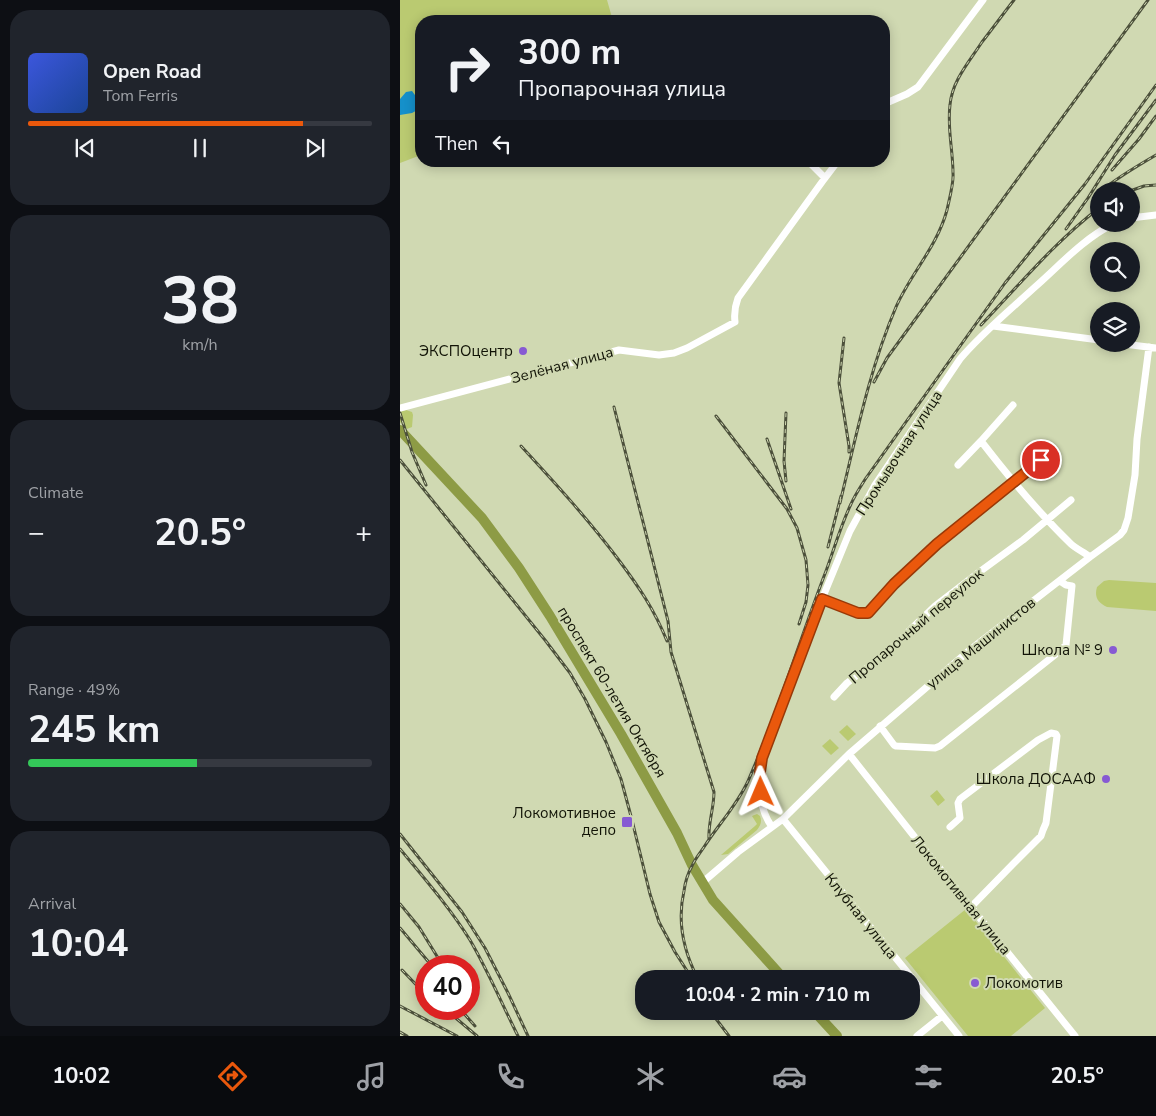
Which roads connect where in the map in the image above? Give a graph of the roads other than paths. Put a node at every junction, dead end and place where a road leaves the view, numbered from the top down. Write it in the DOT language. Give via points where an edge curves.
graph roads {
  1 [pos="983,0"];
  2 [pos="890,101"];
  3 [pos="814,167"];
  4 [pos="833,167"];
  5 [pos="825,178"];
  6 [pos="1156,215"];
  7 [pos="1140,217"];
  8 [pos="1100,232"];
  9 [pos="993,326"];
  10 [pos="1090,339"];
  11 [pos="1140,346"];
  12 [pos="1153,348"];
  13 [pos="1013,405"];
  14 [pos="400,408"];
  15 [pos="400,430"];
  16 [pos="981,441"];
  17 [pos="1041,460"];
  18 [pos="958,465"];
  19 [pos="1014,482"];
  20 [pos="1071,500"];
  21 [pos="1047,520"];
  22 [pos="1090,557"];
  23 [pos="1060,581"];
  24 [pos="822,599"];
  25 [pos="834,697"];
  26 [pos="880,726"];
  27 [pos="849,754"];
  28 [pos="784,819"];
  29 [pos="772,827"];
  30 [pos="950,827"];
  31 [pos="703,882"];
  32 [pos="971,907"];
  33 [pos="776,970"];
  34 [pos="942,1016"];
  35 [pos="822,1020"];
  36 [pos="837,1036"];
  37 [pos="917,1036"];
  38 [pos="959,1036"];
  39 [pos="1074,1036"];
  1 -- 2 [label="street" via="918,87"];
  3 -- 5 [label="street"];
  4 -- 5 [label="street, Зелёная улица"];
  5 -- 14 [label="street, Зелёная улица" via="738,298 735,322 687,348 659,355 619,350"];
  6 -- 7 [label="street"];
  8 -- 9 [label="street, Промывочная улица"];
  9 -- 10 [label="street"];
  9 -- 24 [label="street, Промывочная улица" via="960,359 875,485 842,547"];
  11 -- 12 [label="street"];
  12 -- 22 [label="street, улица Машинистов" via="1137,439 1128,518 1120,536"];
  13 -- 16 [label="street"];
  15 -- 31 [label="highway, проспект 60-летия Октября" via="482,518 519,568 620,734"];
  16 -- 18 [label="street"];
  16 -- 19 [label="street"];
  17 -- 19 [label="street"];
  19 -- 21 [label="street"];
  19 -- 24 [label="street" via="937,544 868,613 858,613"];
  20 -- 21 [label="street, Пропарочный переулок"];
  21 -- 22 [label="street" via="1072,545"];
  21 -- 25 [label="street, Пропарочный переулок" via="935,606"];
  22 -- 23 [label="street, улица Машинистов"];
  23 -- 26 [label="street, улица Машинистов" via="971,649"];
  23 -- 26 [label="street" via="1072,586 1066,645 1056,654 940,746 896,746"];
  24 -- 29 [label="street, Промывочная улица" via="762,758 761,803"];
  26 -- 27 [label="street, улица Машинистов"];
  27 -- 28 [label="street, улица Машинистов"];
  27 -- 32 [label="street, Локомотивная улица"];
  28 -- 29 [label="street, улица Машинистов"];
  28 -- 34 [label="street, Клубная улица"];
  29 -- 31 [label="street, улица Машинистов"];
  30 -- 32 [label="street" via="960,818 960,799 1038,740 1055,733 1046,823 1041,836"];
  31 -- 33 [label="highway, проспект 60-летия Октября" via="713,900"];
  32 -- 39 [label="street, Локомотивная улица"];
  34 -- 37 [label="street"];
  34 -- 38 [label="street, Клубная улица"];
  35 -- 36 [label="highway"];
}
